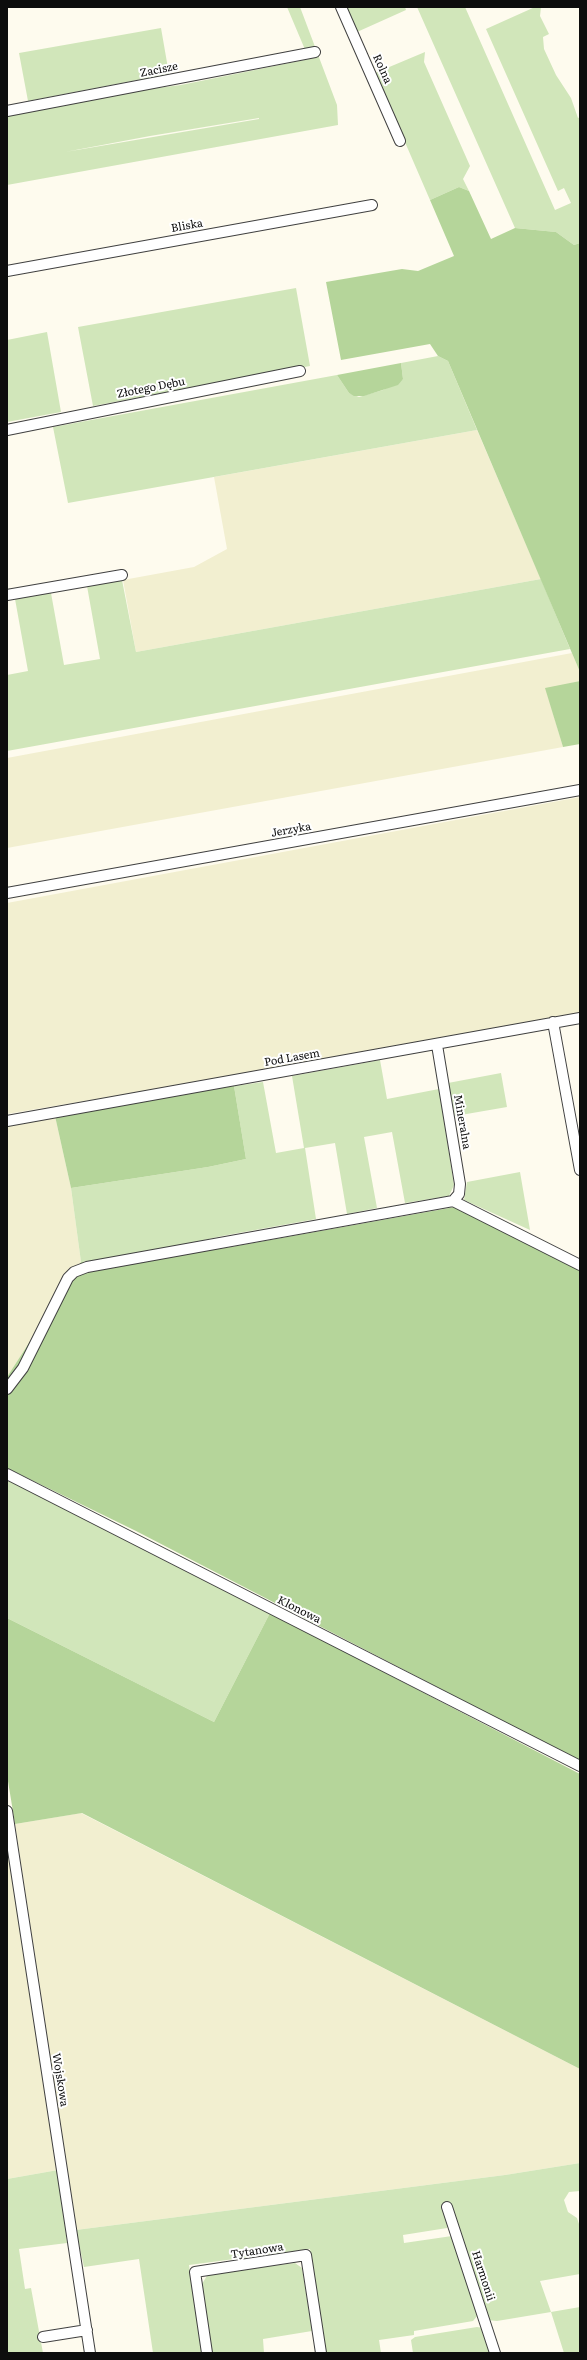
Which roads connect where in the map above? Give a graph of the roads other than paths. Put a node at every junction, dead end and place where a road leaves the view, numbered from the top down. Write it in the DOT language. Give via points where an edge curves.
graph roads {
  1 [pos="341,7"];
  2 [pos="315,52"];
  3 [pos="7,111"];
  4 [pos="400,141"];
  5 [pos="372,205"];
  6 [pos="7,271"];
  7 [pos="300,372"];
  8 [pos="7,430"];
  9 [pos="122,576"];
  10 [pos="7,595"];
  11 [pos="580,790"];
  12 [pos="7,893"];
  13 [pos="580,1018"];
  14 [pos="553,1022"];
  15 [pos="437,1044"];
  16 [pos="7,1120"];
  17 [pos="580,1170"];
  18 [pos="453,1201"];
  19 [pos="580,1265"];
  20 [pos="7,1389"];
  21 [pos="7,1474"];
  22 [pos="580,1766"];
  23 [pos="7,1811"];
  24 [pos="447,2207"];
  25 [pos="87,2330"];
  26 [pos="43,2337"];
  27 [pos="90,2353"];
  28 [pos="207,2353"];
  29 [pos="321,2353"];
  30 [pos="495,2353"];
  1 -- 4 [label="street, Rolna"];
  2 -- 3 [label="street, Zacisze"];
  5 -- 6 [label="street, Bliska"];
  7 -- 8 [label="street, Złotego Dębu"];
  9 -- 10 [label="street"];
  11 -- 12 [label="street, Jerzyka"];
  13 -- 14 [label="street, Pod Lasem"];
  14 -- 15 [label="street, Pod Lasem"];
  14 -- 17 [label="street"];
  15 -- 16 [label="street, Pod Lasem"];
  15 -- 18 [label="street, Mineralna" via="460,1184 459,1194"];
  18 -- 19 [label="street"];
  18 -- 20 [label="street" via="81,1268 74,1272 63,1287 23,1368"];
  21 -- 22 [label="street, Klonowa"];
  23 -- 25 [label="street, Wojskowa"];
  24 -- 30 [label="street, Harmonii"];
  25 -- 26 [label="street"];
  25 -- 27 [label="street, Wojskowa"];
  28 -- 29 [label="street, Tytanowa" via="195,2272 306,2255"];
}
